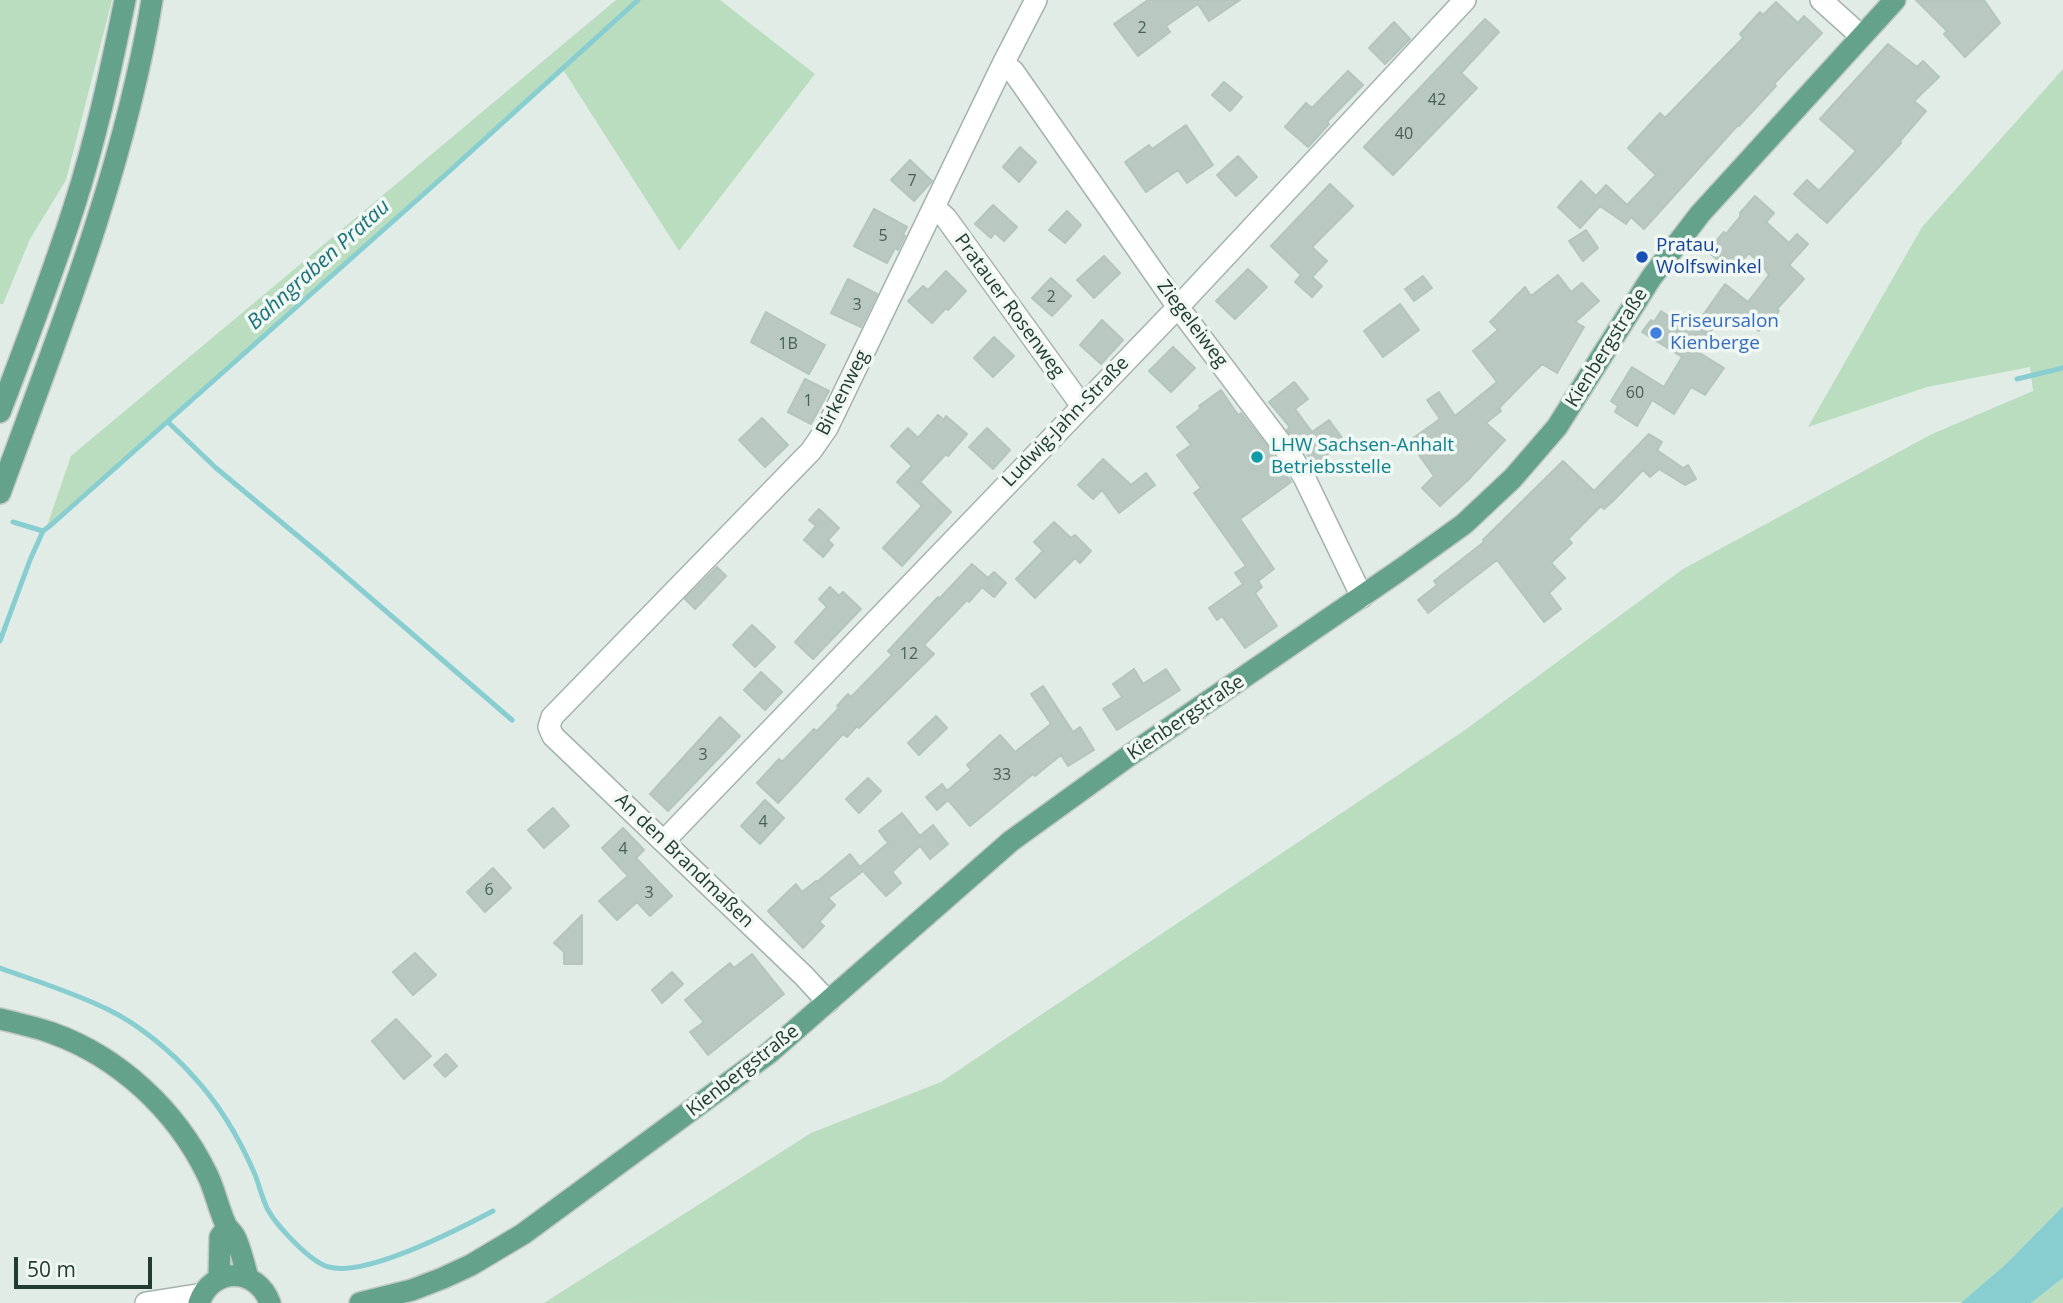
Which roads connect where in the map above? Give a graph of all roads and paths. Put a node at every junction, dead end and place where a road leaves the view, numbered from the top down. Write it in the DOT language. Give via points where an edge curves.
graph roads {
  1 [pos="125,0"];
  2 [pos="152,0"];
  3 [pos="1036,0"];
  4 [pos="1465,0"];
  5 [pos="1821,0"];
  6 [pos="1895,0"];
  7 [pos="1861,36"];
  8 [pos="1003,64"];
  9 [pos="935,208"];
  10 [pos="1178,307"];
  11 [pos="1082,406"];
  12 [pos="0,412"];
  13 [pos="0,493"];
  14 [pos="1362,597"];
  15 [pos="552,717"];
  16 [pos="664,841"];
  17 [pos="828,1002"];
  18 [pos="0,1019"];
  19 [pos="226,1228"];
  20 [pos="248,1278"];
  21 [pos="219,1279"];
  22 [pos="201,1299"];
  23 [pos="276,1302"];
  24 [pos="146,1303"];
  25 [pos="360,1303"];
  1 -- 12 [label="main road" via="75,205"];
  2 -- 13 [label="main road" via="138,74 94,228"];
  3 -- 8 [label="street, Birkenweg"];
  4 -- 10 [label="street, Ludwig-Jahn-Straße"];
  5 -- 7 [label="street"];
  6 -- 7 [label="main road, Kienbergstraße"];
  7 -- 14 [label="main road, Kienbergstraße" via="1679,240 1570,407 1529,460 1464,524"];
  8 -- 9 [label="street, Birkenweg"];
  8 -- 10 [label="street, Ziegeleiweg" via="1013,71"];
  9 -- 11 [label="street, Pratauer Rosenweg"];
  9 -- 15 [label="street, Birkenweg" via="833,417 811,451"];
  10 -- 11 [label="street, Ludwig-Jahn-Straße"];
  10 -- 14 [label="street, Ziegeleiweg" via="1295,462"];
  11 -- 16 [label="street, Ludwig-Jahn-Straße"];
  14 -- 17 [label="main road, Kienbergstraße" via="1011,841"];
  15 -- 16 [label="street, An den Brandmaßen" via="549,727 553,736"];
  16 -- 17 [label="street, An den Brandmaßen"];
  17 -- 25 [label="main road, Kienbergstraße" via="741,1075 523,1234 443,1278"];
  18 -- 19 [label="main road" via="81,1046 150,1095 196,1153"];
  19 -- 20 [label="main road" via="234,1234"];
  19 -- 21 [label="main road" via="220,1237"];
  20 -- 21 [label="main road" via="233,1275"];
  20 -- 23 [label="main road"];
  21 -- 22 [label="main road"];
  22 -- 24 [label="street"];
}
